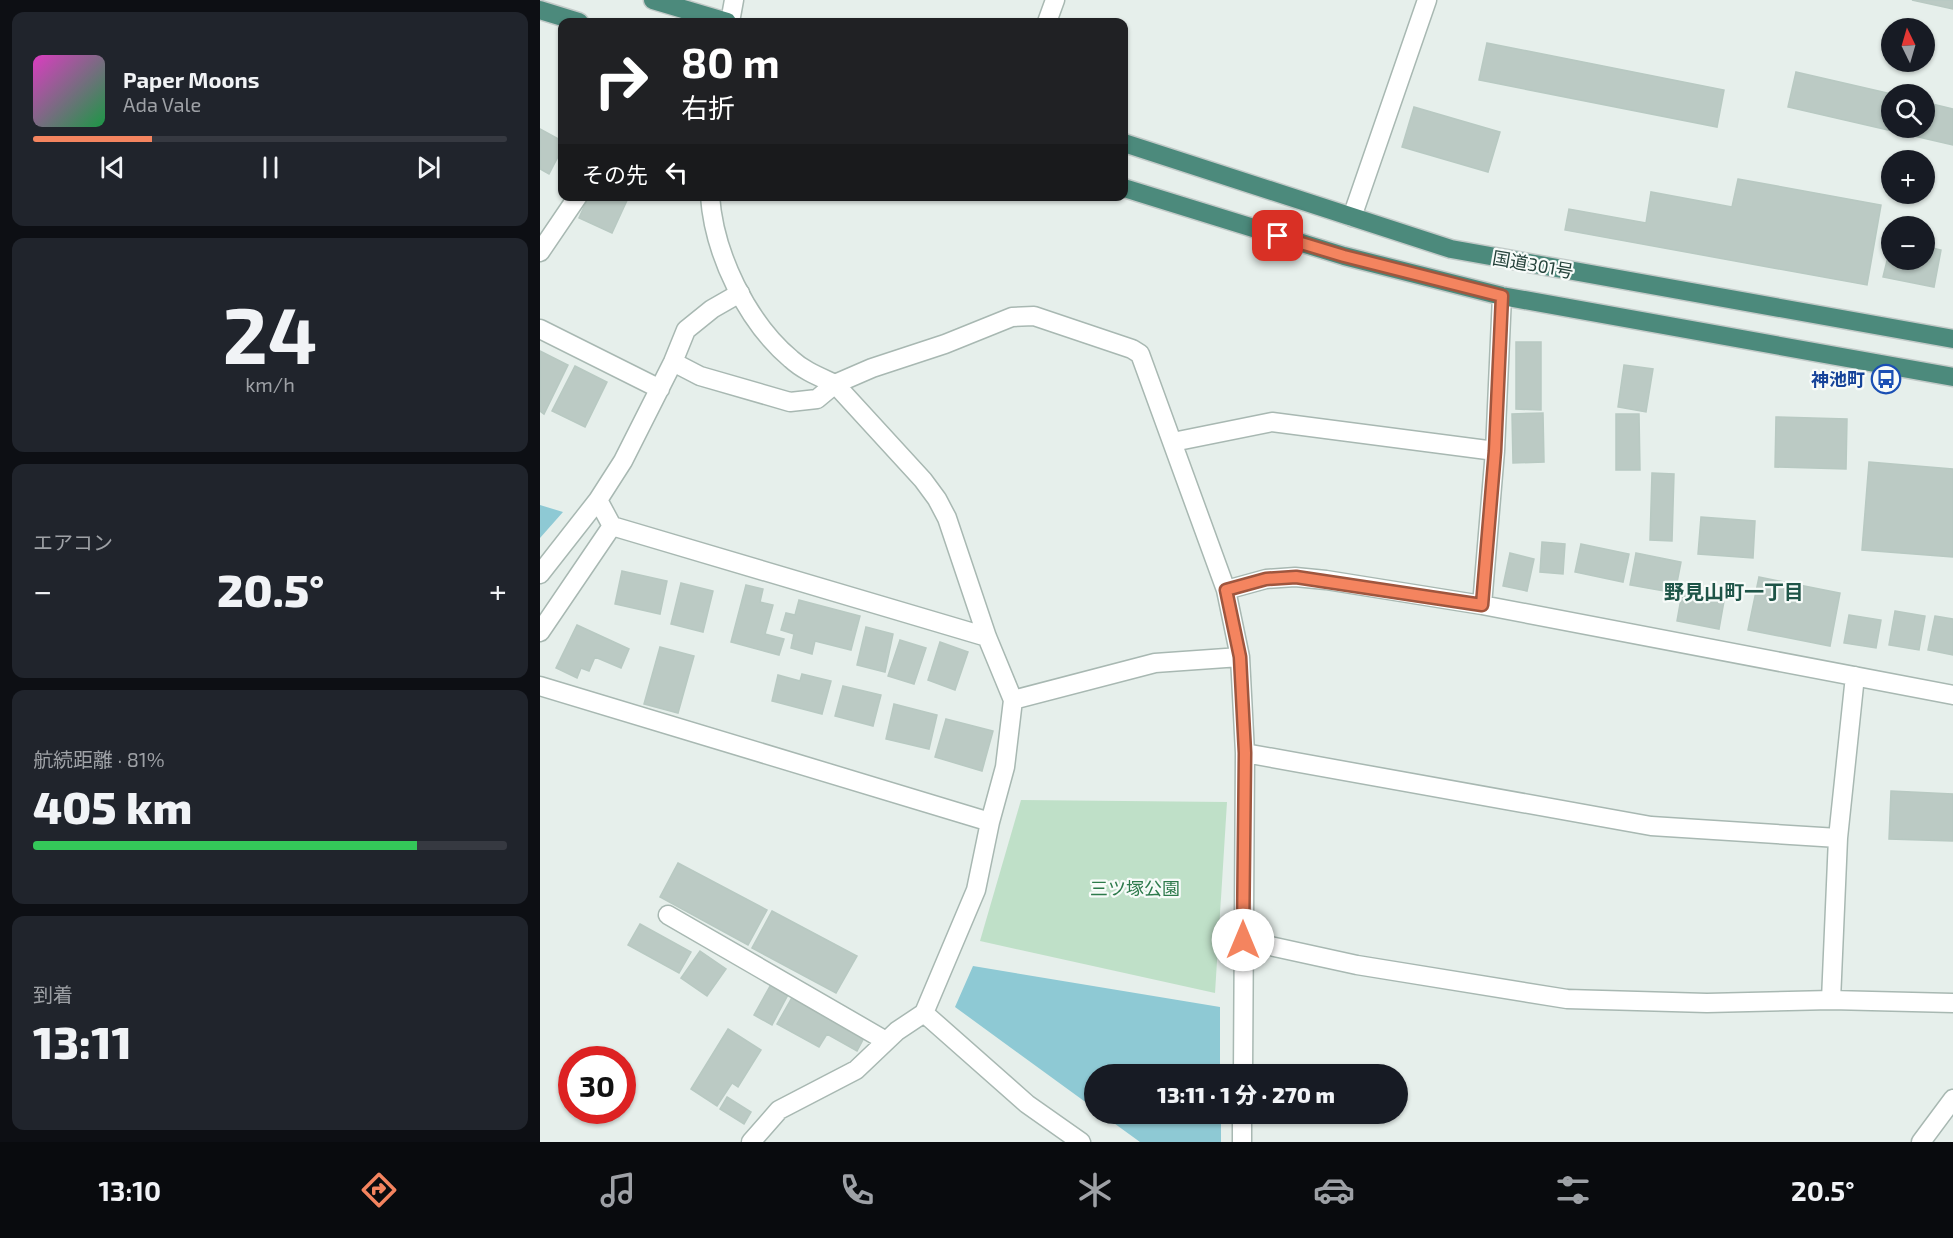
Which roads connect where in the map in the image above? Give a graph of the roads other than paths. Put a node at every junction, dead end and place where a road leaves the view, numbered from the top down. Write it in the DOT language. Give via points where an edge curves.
graph roads {
  1 [pos="653,0"];
  2 [pos="734,0"];
  3 [pos="1055,0"];
  4 [pos="1427,0"];
  5 [pos="540,10"];
  6 [pos="566,18"];
  7 [pos="714,18"];
  8 [pos="729,18"];
  9 [pos="1048,18"];
  10 [pos="1128,144"];
  11 [pos="1128,189"];
  12 [pos="575,201"];
  13 [pos="711,201"];
  14 [pos="1352,218"];
  15 [pos="540,252"];
  16 [pos="740,293"];
  17 [pos="1502,296"];
  18 [pos="540,329"];
  19 [pos="1953,339"];
  20 [pos="673,362"];
  21 [pos="1953,377"];
  22 [pos="836,384"];
  23 [pos="660,389"];
  24 [pos="1173,442"];
  25 [pos="1495,451"];
  26 [pos="598,500"];
  27 [pos="612,526"];
  28 [pos="540,574"];
  29 [pos="1226,590"];
  30 [pos="1482,605"];
  31 [pos="540,632"];
  32 [pos="987,637"];
  33 [pos="1240,657"];
  34 [pos="1855,676"];
  35 [pos="540,686"];
  36 [pos="1953,695"];
  37 [pos="1013,700"];
  38 [pos="1245,753"];
  39 [pos="990,822"];
  40 [pos="1838,838"];
  41 [pos="668,915"];
  42 [pos="1243,940"];
  43 [pos="1831,1000"];
  44 [pos="1953,1003"];
  45 [pos="924,1013"];
  46 [pos="886,1041"];
  47 [pos="1243,1064"];
  48 [pos="1953,1099"];
  49 [pos="1242,1124"];
  50 [pos="751,1142"];
  51 [pos="1081,1142"];
  52 [pos="1242,1142"];
  53 [pos="1921,1142"];
  1 -- 7 [label="highway"];
  2 -- 8 [label="street"];
  3 -- 9 [label="street"];
  4 -- 14 [label="street"];
  5 -- 6 [label="highway"];
  10 -- 14 [label="highway, 国道301号"];
  11 -- 17 [label="highway, 国道301号" via="1344,256"];
  12 -- 15 [label="street"];
  13 -- 16 [label="street" via="722,255"];
  14 -- 19 [label="highway, 国道301号" via="1451,249"];
  16 -- 20 [label="street" via="686,330"];
  16 -- 22 [label="street" via="764,332 791,359"];
  17 -- 21 [label="highway, 国道301号"];
  17 -- 25 [label="street"];
  18 -- 23 [label="street"];
  20 -- 22 [label="street" via="700,376 790,402 817,399"];
  20 -- 23 [label="street"];
  22 -- 24 [label="street" via="1012,317 1034,316 1140,354"];
  22 -- 32 [label="street" via="937,499"];
  23 -- 26 [label="street"];
  24 -- 25 [label="street" via="1272,422"];
  24 -- 29 [label="street"];
  25 -- 30 [label="street"];
  26 -- 27 [label="street"];
  26 -- 28 [label="street"];
  27 -- 31 [label="street"];
  27 -- 32 [label="street"];
  29 -- 30 [label="street" via="1266,579 1296,577"];
  29 -- 33 [label="street"];
  30 -- 34 [label="street"];
  32 -- 37 [label="street"];
  33 -- 37 [label="street" via="1155,663"];
  33 -- 38 [label="street"];
  34 -- 36 [label="street"];
  34 -- 40 [label="street"];
  35 -- 39 [label="street"];
  37 -- 39 [label="street" via="1005,767"];
  38 -- 40 [label="street" via="1652,826"];
  38 -- 42 [label="street"];
  39 -- 45 [label="street" via="975,890"];
  40 -- 43 [label="street"];
  41 -- 46 [label="street"];
  42 -- 43 [label="street" via="1358,965 1567,999 1707,1003"];
  42 -- 47 [label="street"];
  43 -- 44 [label="street"];
  45 -- 46 [label="street"];
  45 -- 51 [label="street" via="1027,1104"];
  46 -- 50 [label="street" via="855,1070 779,1110"];
  48 -- 53 [label="street"];
  49 -- 52 [label="street"];
}
